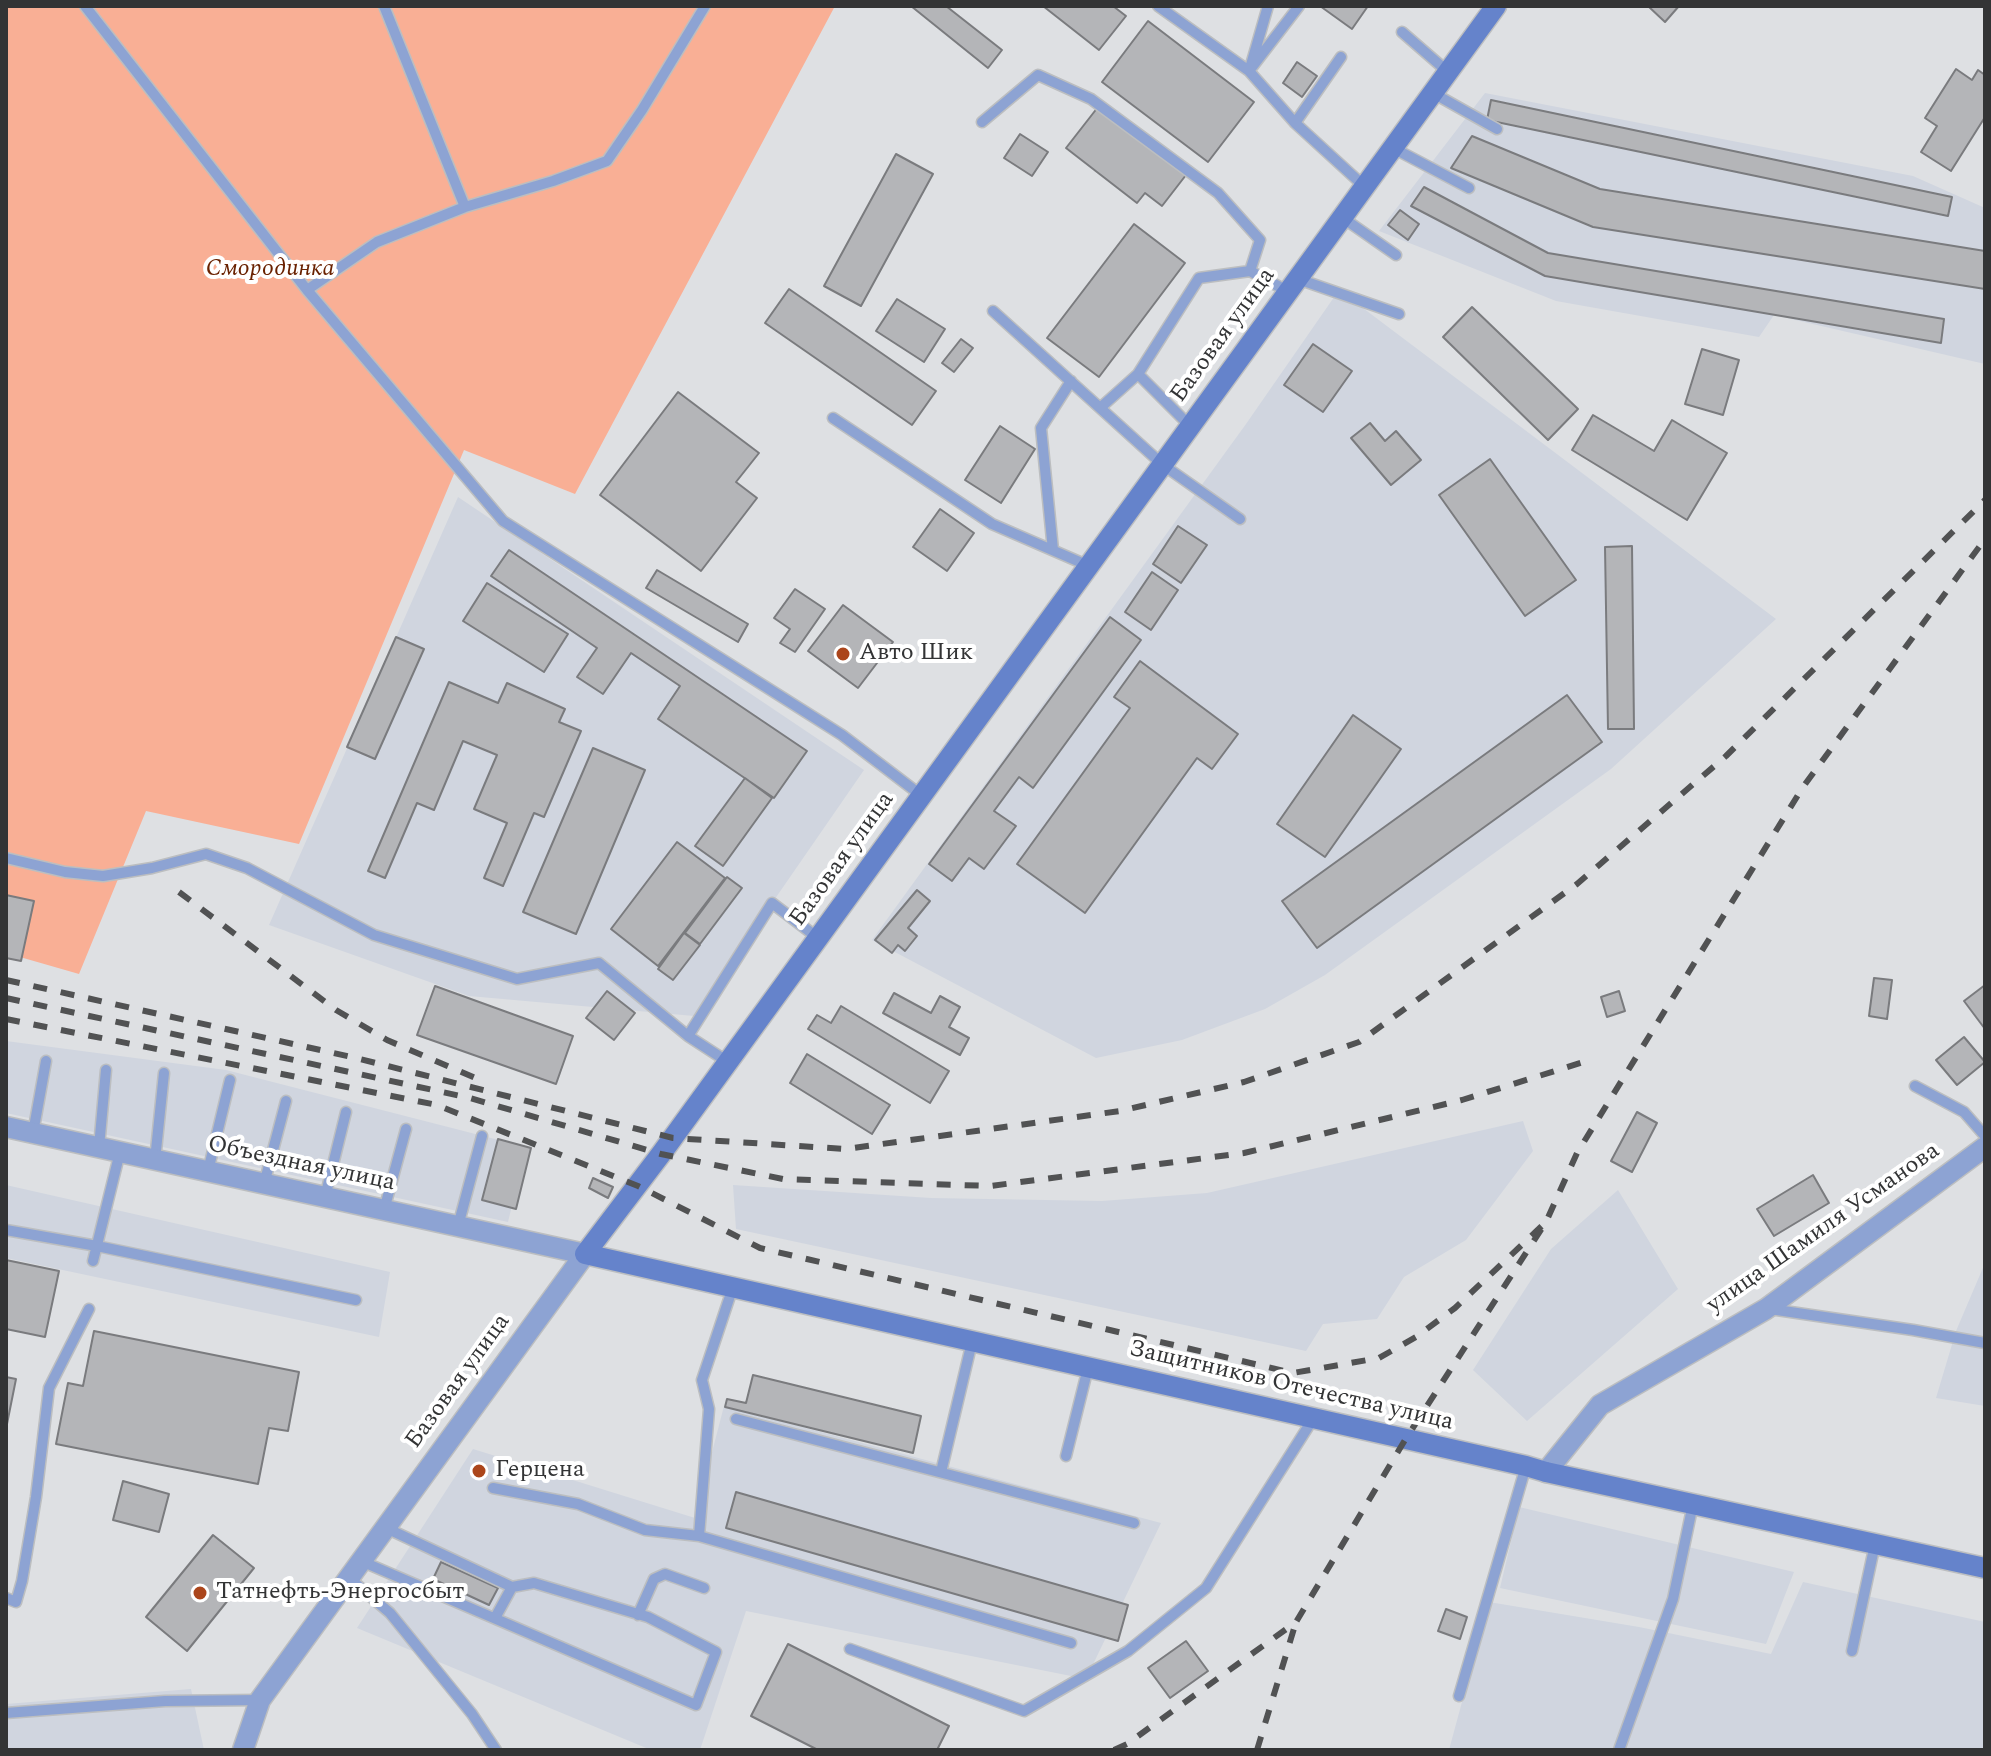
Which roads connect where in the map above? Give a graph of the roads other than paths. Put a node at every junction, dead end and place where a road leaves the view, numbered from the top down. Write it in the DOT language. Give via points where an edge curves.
graph roads {
  1 [pos="85,6"];
  2 [pos="384,6"];
  3 [pos="705,6"];
  4 [pos="1158,6"];
  5 [pos="1268,6"];
  6 [pos="1299,6"];
  7 [pos="1496,6"];
  8 [pos="1402,32"];
  9 [pos="1341,57"];
  10 [pos="1249,71"];
  11 [pos="1448,72"];
  12 [pos="1433,93"];
  13 [pos="982,122"];
  14 [pos="1295,123"];
  15 [pos="1497,129"];
  16 [pos="1393,148"];
  17 [pos="1365,187"];
  18 [pos="1469,188"];
  19 [pos="465,207"];
  20 [pos="1343,218"];
  21 [pos="1396,255"];
  22 [pos="1250,271"];
  23 [pos="1293,285"];
  24 [pos="307,290"];
  25 [pos="993,311"];
  26 [pos="1399,314"];
  27 [pos="1138,374"];
  28 [pos="1071,381"];
  29 [pos="1100,408"];
  30 [pos="833,418"];
  31 [pos="1191,427"];
  32 [pos="1163,465"];
  33 [pos="1240,519"];
  34 [pos="1053,550"];
  35 [pos="1089,566"];
  36 [pos="922,796"];
  37 [pos="6,858"];
  38 [pos="818,938"];
  39 [pos="688,1036"];
  40 [pos="46,1061"];
  41 [pos="728,1062"];
  42 [pos="106,1070"];
  43 [pos="164,1073"];
  44 [pos="230,1080"];
  45 [pos="1915,1086"];
  46 [pos="286,1101"];
  47 [pos="346,1112"];
  48 [pos="6,1127"];
  49 [pos="406,1129"];
  50 [pos="33,1133"];
  51 [pos="482,1136"];
  52 [pos="1985,1136"];
  53 [pos="1985,1147"];
  54 [pos="109,1150"];
  55 [pos="155,1160"];
  56 [pos="208,1171"];
  57 [pos="264,1184"];
  58 [pos="325,1197"];
  59 [pos="384,1210"];
  60 [pos="458,1226"];
  61 [pos="6,1230"];
  62 [pos="97,1246"];
  63 [pos="585,1254"];
  64 [pos="93,1261"];
  65 [pos="733,1287"];
  66 [pos="356,1300"];
  67 [pos="89,1309"];
  68 [pos="1766,1309"];
  69 [pos="972,1342"];
  70 [pos="1985,1343"];
  71 [pos="1088,1368"];
  72 [pos="736,1419"];
  73 [pos="1313,1419"];
  74 [pos="1066,1456"];
  75 [pos="1536,1469"];
  76 [pos="941,1472"];
  77 [pos="493,1488"];
  78 [pos="1693,1504"];
  79 [pos="1134,1523"];
  80 [pos="386,1528"];
  81 [pos="699,1536"];
  82 [pos="1875,1544"];
  83 [pos="361,1561"];
  84 [pos="1985,1568"];
  85 [pos="349,1578"];
  86 [pos="512,1587"];
  87 [pos="704,1588"];
  88 [pos="6,1598"];
  89 [pos="638,1615"];
  90 [pos="495,1618"];
  91 [pos="1071,1643"];
  92 [pos="850,1649"];
  93 [pos="1852,1651"];
  94 [pos="1459,1696"];
  95 [pos="260,1700"];
  96 [pos="6,1713"];
  97 [pos="243,1750"];
  98 [pos="496,1750"];
  99 [pos="1619,1750"];
  1 -- 24 [label="lane"];
  2 -- 19 [label="lane"];
  3 -- 19 [label="lane" via="607,161"];
  4 -- 10 [label="lane"];
  5 -- 10 [label="lane"];
  6 -- 10 [label="lane"];
  7 -- 11 [label="main road, Базовая улица"];
  8 -- 11 [label="lane"];
  9 -- 14 [label="lane"];
  10 -- 14 [label="lane"];
  11 -- 12 [label="main road, Базовая улица"];
  12 -- 15 [label="lane"];
  12 -- 16 [label="main road, Базовая улица"];
  13 -- 22 [label="lane" via="1038,75 1091,99 1218,193 1260,240"];
  14 -- 17 [label="lane"];
  16 -- 17 [label="main road, Базовая улица"];
  16 -- 18 [label="lane"];
  17 -- 20 [label="main road, Базовая улица"];
  19 -- 24 [label="lane" via="377,242"];
  20 -- 21 [label="lane"];
  20 -- 23 [label="main road, Базовая улица"];
  22 -- 23 [label="lane"];
  22 -- 27 [label="lane" via="1199,278"];
  23 -- 26 [label="lane"];
  23 -- 31 [label="main road, Базовая улица"];
  24 -- 36 [label="lane" via="503,521 842,735"];
  25 -- 28 [label="lane"];
  27 -- 29 [label="lane"];
  27 -- 31 [label="lane"];
  28 -- 29 [label="lane"];
  28 -- 34 [label="lane" via="1041,428"];
  29 -- 32 [label="lane"];
  30 -- 34 [label="lane" via="992,524"];
  31 -- 32 [label="main road, Базовая улица"];
  32 -- 33 [label="lane"];
  32 -- 35 [label="main road, Базовая улица"];
  34 -- 35 [label="lane"];
  35 -- 36 [label="main road, Базовая улица"];
  36 -- 38 [label="main road, Базовая улица"];
  37 -- 39 [label="lane" via="103,876 206,854 247,868 374,935 517,979 599,963"];
  38 -- 39 [label="lane" via="772,903"];
  38 -- 41 [label="main road, Базовая улица"];
  39 -- 41 [label="lane"];
  40 -- 50 [label="lane"];
  41 -- 63 [label="main road, Базовая улица"];
  42 -- 54 [label="lane"];
  43 -- 55 [label="lane"];
  44 -- 56 [label="lane"];
  45 -- 52 [label="lane" via="1964,1112"];
  46 -- 57 [label="lane"];
  47 -- 58 [label="lane"];
  48 -- 50 [label="street, Объездная улица"];
  49 -- 59 [label="lane"];
  50 -- 54 [label="street, Объездная улица"];
  51 -- 60 [label="lane"];
  53 -- 68 [label="street, улица Шамиля Усманова"];
  54 -- 55 [label="street, Объездная улица"];
  54 -- 62 [label="lane"];
  55 -- 56 [label="street, Объездная улица"];
  56 -- 57 [label="street, Объездная улица"];
  57 -- 58 [label="street, Объездная улица"];
  58 -- 59 [label="street, Объездная улица"];
  59 -- 60 [label="street, Объездная улица"];
  60 -- 63 [label="street, Объездная улица"];
  61 -- 62 [label="lane"];
  62 -- 64 [label="lane"];
  62 -- 66 [label="lane"];
  63 -- 65 [label="main road, Защитников Отечества улица"];
  63 -- 80 [label="street, Базовая улица"];
  65 -- 69 [label="main road, Защитников Отечества улица"];
  65 -- 81 [label="lane" via="702,1380 709,1409"];
  67 -- 88 [label="lane" via="49,1388 22,1581 16,1602"];
  68 -- 70 [label="lane"];
  68 -- 75 [label="street, улица Шамиля Усманова" via="1600,1405"];
  69 -- 71 [label="main road, Защитников Отечества улица"];
  69 -- 76 [label="lane"];
  71 -- 73 [label="main road, Защитников Отечества улица"];
  71 -- 74 [label="lane"];
  72 -- 76 [label="lane"];
  73 -- 75 [label="main road, Защитников Отечества улица"];
  73 -- 92 [label="lane" via="1206,1588 1128,1651 1024,1711"];
  75 -- 78 [label="main road, Защитников Отечества улица"];
  75 -- 94 [label="lane"];
  76 -- 79 [label="lane"];
  77 -- 81 [label="lane" via="578,1504 645,1530"];
  78 -- 82 [label="main road, Защитников Отечества улица"];
  78 -- 99 [label="lane" via="1673,1599"];
  80 -- 83 [label="street, Базовая улица"];
  80 -- 86 [label="lane"];
  81 -- 91 [label="lane"];
  82 -- 84 [label="main road, Защитников Отечества улица"];
  82 -- 93 [label="lane"];
  83 -- 85 [label="street, Базовая улица"];
  83 -- 90 [label="lane"];
  85 -- 95 [label="street, Базовая улица"];
  85 -- 98 [label="lane" via="390,1613"];
  86 -- 89 [label="lane" via="534,1583"];
  86 -- 90 [label="lane"];
  87 -- 89 [label="lane" via="665,1574 654,1579"];
  89 -- 90 [label="lane" via="716,1652 696,1705"];
  95 -- 96 [label="lane"];
  95 -- 97 [label="street, Базовая улица"];
}
